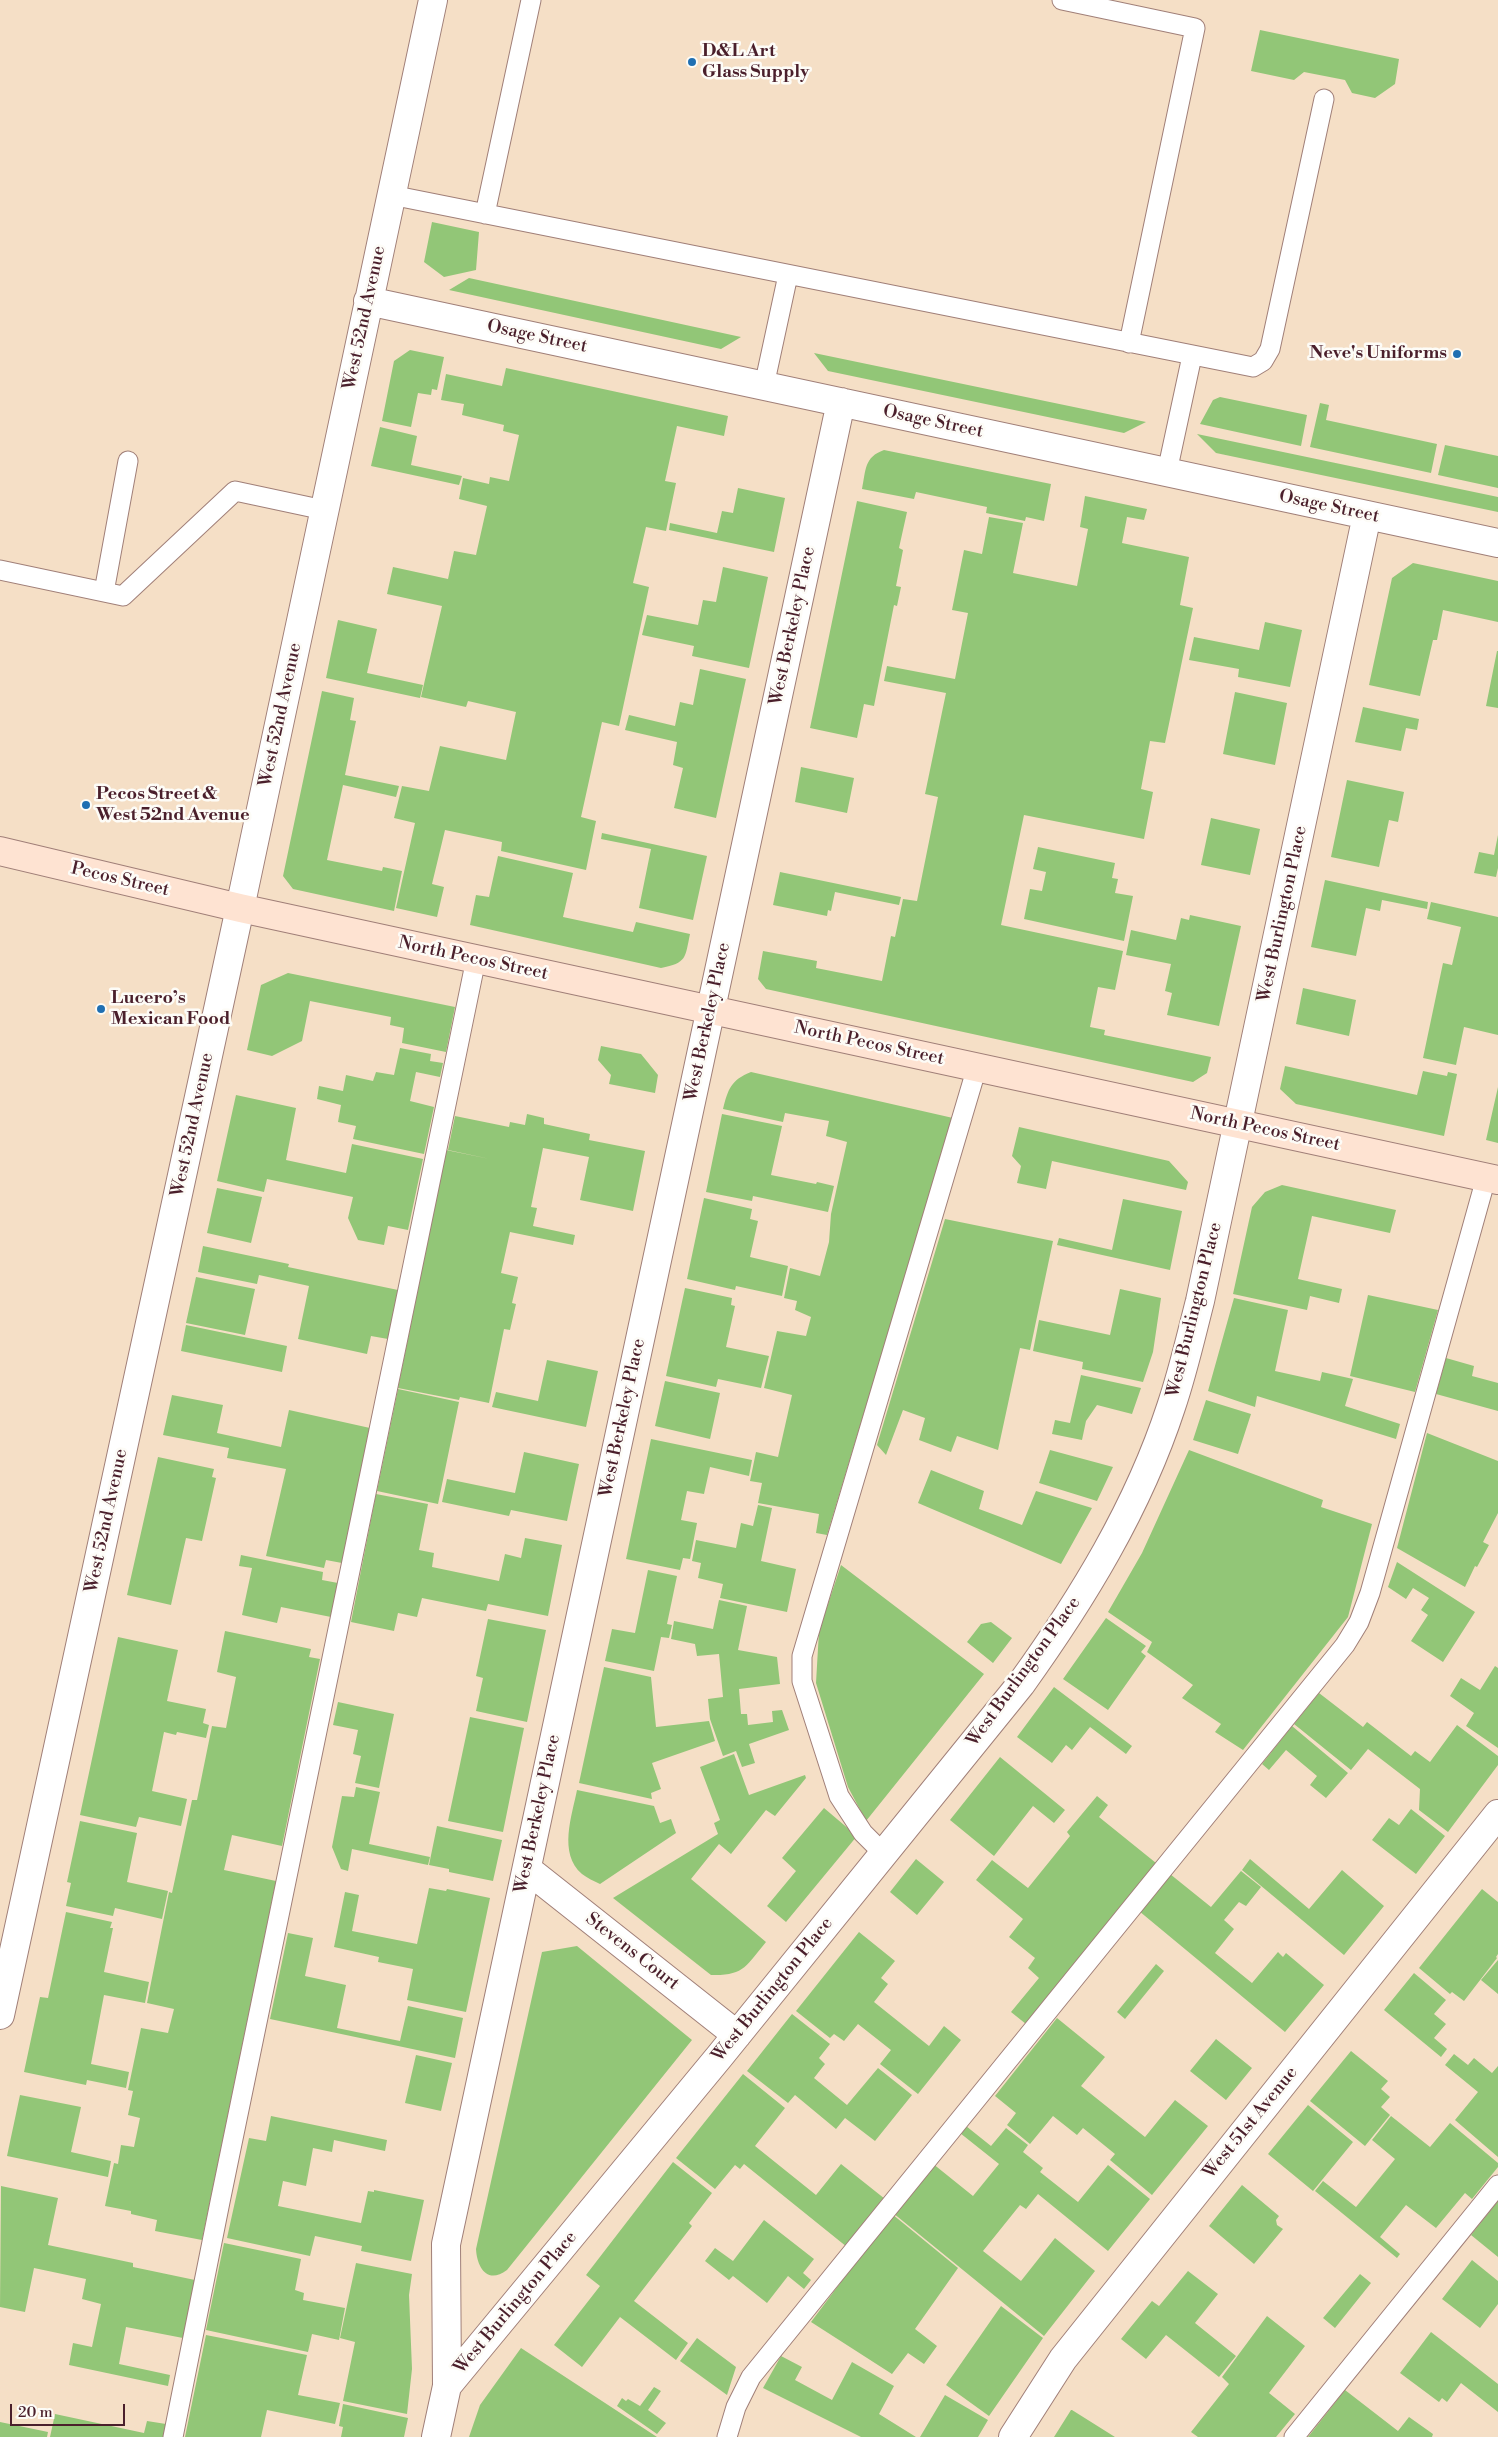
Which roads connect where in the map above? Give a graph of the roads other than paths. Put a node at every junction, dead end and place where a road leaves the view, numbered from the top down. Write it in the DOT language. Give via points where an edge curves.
graph roads {
  1 [pos="433,0"];
  2 [pos="532,0"];
  3 [pos="1062,0"];
  4 [pos="1324,99"];
  5 [pos="391,195"];
  6 [pos="485,214"];
  7 [pos="788,275"];
  8 [pos="368,301"];
  9 [pos="1129,343"];
  10 [pos="1192,356"];
  11 [pos="764,386"];
  12 [pos="841,402"];
  13 [pos="128,461"];
  14 [pos="1167,472"];
  15 [pos="324,510"];
  16 [pos="1367,515"];
  17 [pos="1498,543"];
  18 [pos="0,570"];
  19 [pos="104,592"];
  20 [pos="0,851"];
  21 [pos="240,908"];
  22 [pos="476,959"];
  23 [pos="711,1010"];
  24 [pos="976,1067"];
  25 [pos="1238,1124"];
  26 [pos="1492,1179"];
  27 [pos="1498,1814"];
  28 [pos="884,1854"];
  29 [pos="526,1869"];
  30 [pos="0,2015"];
  31 [pos="737,2035"];
  32 [pos="1498,2185"];
  33 [pos="447,2386"];
  34 [pos="173,2437"];
  35 [pos="436,2437"];
  36 [pos="727,2437"];
  37 [pos="1013,2437"];
  38 [pos="1294,2437"];
  1 -- 5 [label="street, West 52nd Avenue"];
  2 -- 6 [label="lane"];
  3 -- 9 [label="lane" via="1195,28"];
  4 -- 10 [label="lane" via="1268,356 1253,367"];
  5 -- 6 [label="lane"];
  5 -- 8 [label="street, West 52nd Avenue"];
  6 -- 7 [label="lane"];
  7 -- 9 [label="lane"];
  7 -- 11 [label="lane"];
  8 -- 11 [label="street, Osage Street"];
  8 -- 15 [label="street, West 52nd Avenue"];
  9 -- 10 [label="lane"];
  10 -- 14 [label="lane"];
  11 -- 12 [label="street, Osage Street"];
  12 -- 14 [label="street, Osage Street"];
  12 -- 23 [label="street, West Berkeley Place"];
  13 -- 19 [label="lane"];
  14 -- 16 [label="street, Osage Street"];
  15 -- 19 [label="lane" via="235,491 122,596"];
  15 -- 21 [label="street, West 52nd Avenue"];
  16 -- 17 [label="street, Osage Street"];
  16 -- 25 [label="street, West Burlington Place"];
  18 -- 19 [label="lane"];
  20 -- 21 [label="main road, Pecos Street"];
  21 -- 22 [label="main road, North Pecos Street"];
  21 -- 30 [label="street, West 52nd Avenue"];
  22 -- 23 [label="main road, North Pecos Street"];
  22 -- 34 [label="lane"];
  23 -- 24 [label="main road, North Pecos Street"];
  23 -- 29 [label="street, West Berkeley Place"];
  24 -- 25 [label="main road, North Pecos Street"];
  24 -- 28 [label="lane" via="802,1656 802,1681 839,1796 862,1833"];
  25 -- 26 [label="main road, North Pecos Street"];
  25 -- 28 [label="street, West Burlington Place" via="1200,1300 1171,1407 1126,1514 1067,1620 1021,1684"];
  26 -- 36 [label="lane" via="1359,1622 1345,1645 751,2378 736,2407"];
  27 -- 37 [label="street, West 51st Avenue" via="1063,2359"];
  28 -- 31 [label="street, West Burlington Place"];
  29 -- 31 [label="street, Stevens Court"];
  29 -- 33 [label="street, West Berkeley Place" via="446,2244"];
  31 -- 33 [label="street, West Burlington Place"];
  32 -- 38 [label="lane"];
  33 -- 35 [label="street, West Berkeley Place"];
}
